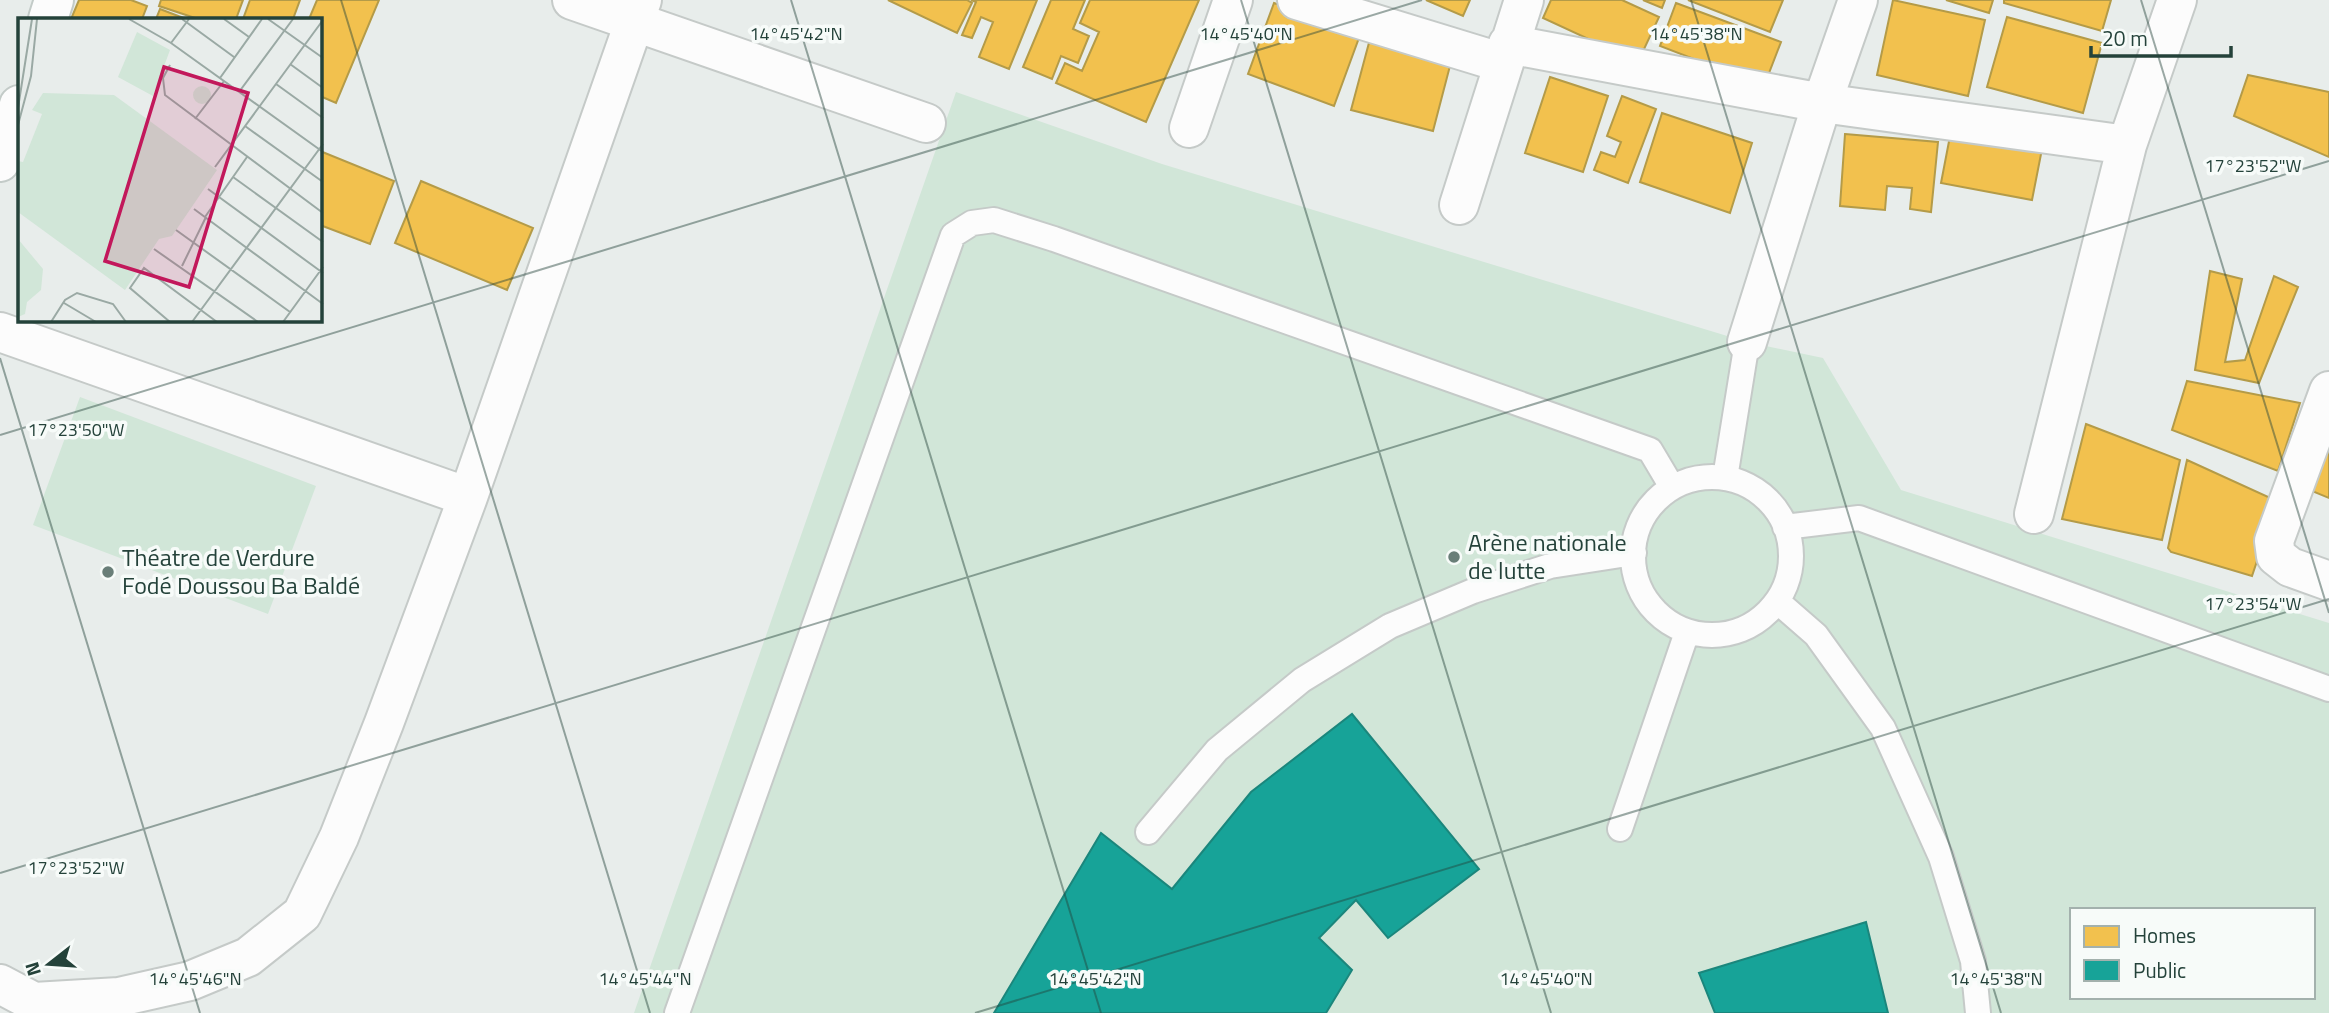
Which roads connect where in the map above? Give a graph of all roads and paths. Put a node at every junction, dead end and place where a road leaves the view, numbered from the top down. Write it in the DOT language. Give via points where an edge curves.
graph roads {
  1 [pos="54,0"];
  2 [pos="572,0"];
  3 [pos="1233,0"];
  4 [pos="1297,0"];
  5 [pos="1524,0"];
  6 [pos="1858,0"];
  7 [pos="2177,0"];
  8 [pos="638,11"];
  9 [pos="48,18"];
  10 [pos="1506,53"];
  11 [pos="1822,103"];
  12 [pos="12,105"];
  13 [pos="926,123"];
  14 [pos="1189,128"];
  15 [pos="2127,145"];
  16 [pos="0,162"];
  17 [pos="1459,205"];
  18 [pos="0,332"];
  19 [pos="1747,342"];
  20 [pos="2329,391"];
  21 [pos="1725,478"];
  22 [pos="1672,487"];
  23 [pos="468,496"];
  24 [pos="2034,514"];
  25 [pos="1786,527"];
  26 [pos="1634,553"];
  27 [pos="2329,581"];
  28 [pos="1777,601"];
  29 [pos="1687,632"];
  30 [pos="2329,689"];
  31 [pos="1620,829"];
  32 [pos="1148,832"];
  33 [pos="0,984"];
  34 [pos="677,1013"];
  35 [pos="1978,1013"];
  1 -- 9 [label="street"];
  2 -- 8 [label="street"];
  3 -- 14 [label="street"];
  4 -- 10 [label="street"];
  5 -- 10 [label="street"];
  6 -- 11 [label="street"];
  7 -- 15 [label="street"];
  8 -- 13 [label="street"];
  8 -- 23 [label="street"];
  10 -- 11 [label="street"];
  10 -- 17 [label="street"];
  11 -- 15 [label="street"];
  11 -- 19 [label="street"];
  12 -- 16 [label="street"];
  15 -- 24 [label="street"];
  18 -- 23 [label="street"];
  19 -- 21 [label="lane"];
  20 -- 27 [label="street" via="2274,541 2276,556 2290,567"];
  21 -- 22 [label="lane" via="1693,479"];
  21 -- 25 [label="lane" via="1758,491"];
  22 -- 26 [label="lane" via="1642,520"];
  22 -- 34 [label="lane" via="1650,450 1054,239 994,220 972,223 953,235"];
  23 -- 33 [label="street" via="344,825 302,914 248,957 178,983 119,997 34,1002"];
  25 -- 28 [label="lane" via="1790,571"];
  25 -- 30 [label="lane" via="1859,518"];
  26 -- 29 [label="lane" via="1639,586 1650,606"];
  26 -- 32 [label="lane" via="1550,566 1390,626 1302,680 1217,750"];
  28 -- 29 [label="lane" via="1752,625 1732,634"];
  28 -- 35 [label="lane" via="1816,635 1883,728 1941,857 1973,961"];
  29 -- 31 [label="lane"];
}
